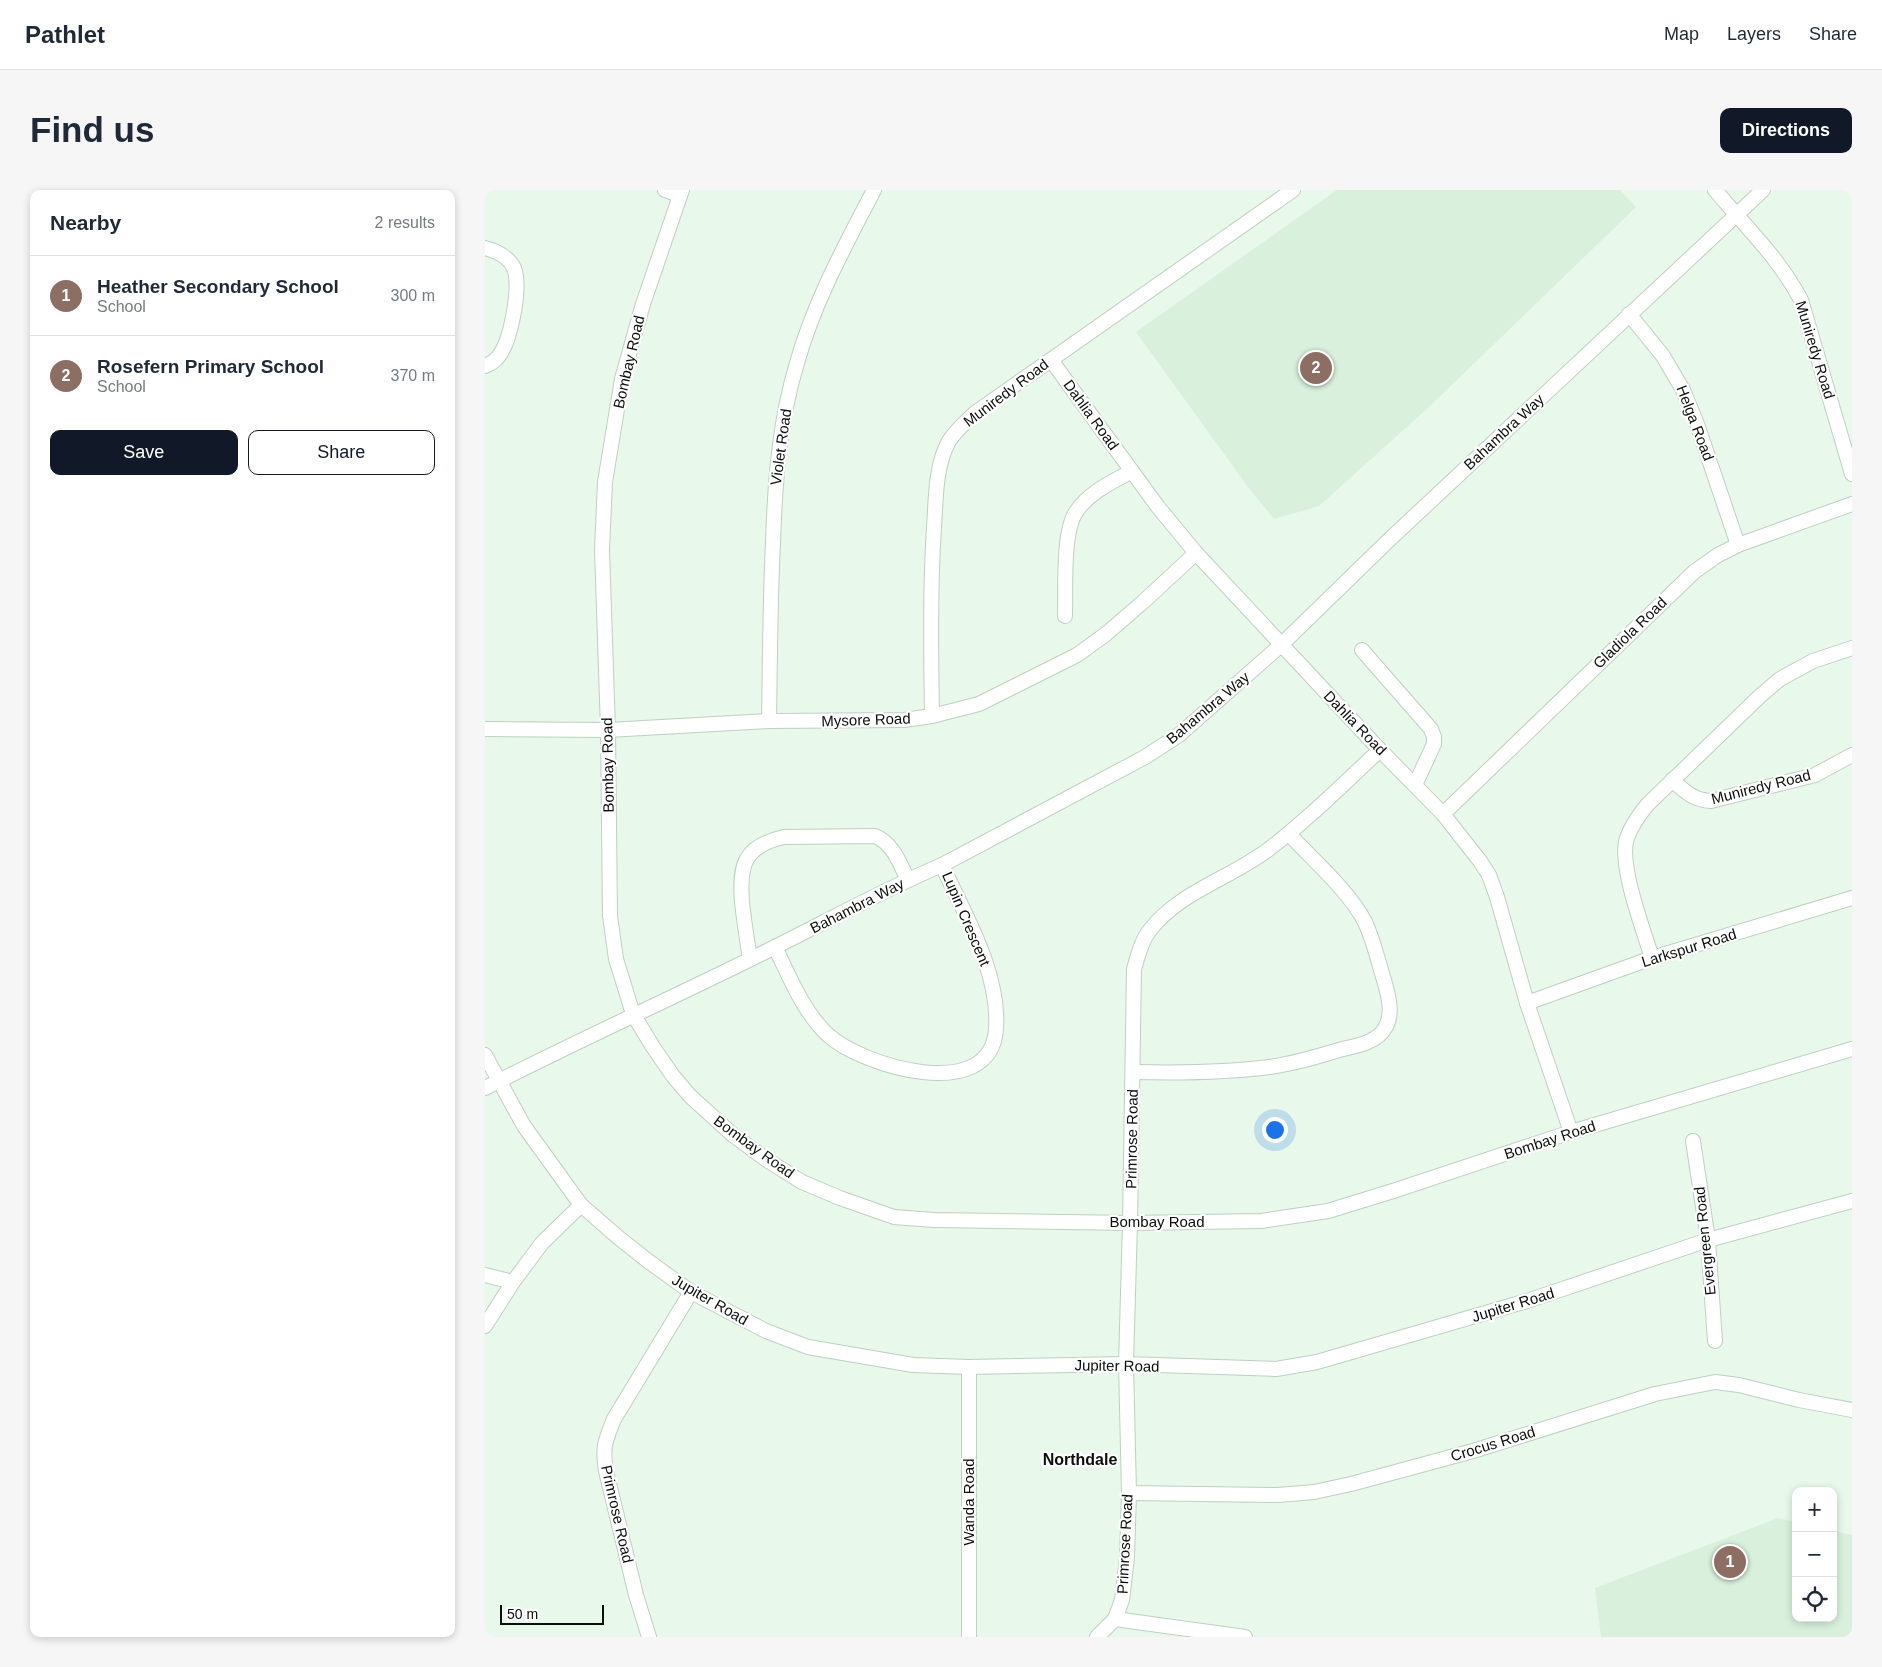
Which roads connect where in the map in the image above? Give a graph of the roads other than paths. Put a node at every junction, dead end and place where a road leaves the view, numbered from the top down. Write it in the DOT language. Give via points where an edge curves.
graph roads {
  1 [pos="665,190"];
  2 [pos="874,190"];
  3 [pos="1293,190"];
  4 [pos="1715,190"];
  5 [pos="1763,190"];
  6 [pos="680,192"];
  7 [pos="1736,215"];
  8 [pos="485,248"];
  9 [pos="1629,314"];
  10 [pos="1051,360"];
  11 [pos="485,366"];
  12 [pos="1132,471"];
  13 [pos="1852,474"];
  14 [pos="1852,504"];
  15 [pos="1737,545"];
  16 [pos="1196,553"];
  17 [pos="1065,616"];
  18 [pos="1281,645"];
  19 [pos="1852,648"];
  20 [pos="1362,650"];
  21 [pos="932,716"];
  22 [pos="769,721"];
  23 [pos="485,729"];
  24 [pos="607,730"];
  25 [pos="1380,750"];
  26 [pos="1852,755"];
  27 [pos="1673,780"];
  28 [pos="1415,785"];
  29 [pos="1443,814"];
  30 [pos="1289,834"];
  31 [pos="942,865"];
  32 [pos="907,880"];
  33 [pos="1852,898"];
  34 [pos="775,947"];
  35 [pos="1652,958"];
  36 [pos="750,959"];
  37 [pos="1527,1002"];
  38 [pos="633,1014"];
  39 [pos="1852,1049"];
  40 [pos="485,1055"];
  41 [pos="1133,1072"];
  42 [pos="498,1081"];
  43 [pos="485,1088"];
  44 [pos="1571,1132"];
  45 [pos="1693,1141"];
  46 [pos="1852,1201"];
  47 [pos="581,1205"];
  48 [pos="1130,1223"];
  49 [pos="1708,1240"];
  50 [pos="485,1275"];
  51 [pos="513,1282"];
  52 [pos="691,1292"];
  53 [pos="485,1326"];
  54 [pos="1715,1341"];
  55 [pos="1126,1364"];
  56 [pos="969,1366"];
  57 [pos="1852,1410"];
  58 [pos="1129,1493"];
  59 [pos="1115,1618"];
  60 [pos="649,1637"];
  61 [pos="969,1637"];
  62 [pos="1097,1637"];
  63 [pos="1245,1637"];
  1 -- 6 [label="street"];
  2 -- 22 [label="street, Violet Road" via="830,276 797,362 785,415 775,484"];
  3 -- 10 [label="street, Muniredy Road"];
  4 -- 7 [label="street, Muniredy Road"];
  5 -- 7 [label="street, Bahambra Way"];
  6 -- 24 [label="street, Bombay Road" via="622,380 605,482 602,550"];
  7 -- 9 [label="street, Bahambra Way"];
  7 -- 13 [label="street, Muniredy Road" via="1790,278 1801,300"];
  8 -- 11 [label="street" via="510,262 515,270 517,290 503,350"];
  9 -- 15 [label="street, Helga Road" via="1663,356 1683,390"];
  9 -- 18 [label="street, Bahambra Way"];
  10 -- 12 [label="street, Dahlia Road"];
  10 -- 21 [label="street, Muniredy Road" via="969,418 949,442 941,464 931,583"];
  12 -- 16 [label="street, Dahlia Road"];
  12 -- 17 [label="street" via="1097,491 1075,512 1066,552"];
  14 -- 15 [label="street, Gladiola Road"];
  15 -- 29 [label="street, Gladiola Road" via="1694,572 1673,591"];
  16 -- 18 [label="street, Dahlia Road"];
  16 -- 21 [label="street, Mysore Road" via="1106,634 1077,655 979,704"];
  18 -- 25 [label="street, Dahlia Road"];
  18 -- 31 [label="street, Bahambra Way" via="1179,735 1145,757"];
  19 -- 27 [label="street" via="1813,661 1780,679"];
  20 -- 28 [label="street" via="1431,729 1434,744"];
  21 -- 22 [label="street, Mysore Road" via="904,720"];
  22 -- 24 [label="street, Mysore Road"];
  23 -- 24 [label="street, Mysore Road"];
  24 -- 38 [label="street, Bombay Road" via="610,916 616,959"];
  25 -- 28 [label="street, Dahlia Road"];
  25 -- 30 [label="street, Primrose Road"];
  26 -- 27 [label="street, Muniredy Road" via="1815,775 1711,801 1699,800"];
  27 -- 35 [label="street" via="1638,816 1626,839 1624,851"];
  28 -- 29 [label="street, Dahlia Road"];
  29 -- 37 [label="street, Dahlia Road" via="1489,875"];
  30 -- 41 [label="street, Primrose Road" via="1249,864 1188,897 1149,931 1134,969"];
  30 -- 41 [label="street" via="1350,900 1365,923 1387,991 1389,1019 1386,1027 1362,1044 1277,1065 1218,1072"];
  31 -- 32 [label="street, Bahambra Way"];
  31 -- 34 [label="street, Lupin Crescent" via="985,960 996,1006 994,1043 972,1068 936,1074 909,1070 846,1049 827,1034 806,1006"];
  32 -- 34 [label="street, Bahambra Way"];
  32 -- 36 [label="street" via="891,849 875,836 771,840 754,850 743,868 741,882"];
  33 -- 35 [label="street, Larkspur Road"];
  34 -- 36 [label="street, Bahambra Way"];
  35 -- 37 [label="street, Larkspur Road"];
  36 -- 38 [label="street, Bahambra Way"];
  37 -- 44 [label="street, Dahlia Road"];
  38 -- 42 [label="street, Bahambra Way"];
  38 -- 48 [label="street, Bombay Road" via="673,1076 711,1117 767,1160 803,1182 840,1198 894,1217"];
  39 -- 44 [label="street, Bombay Road"];
  40 -- 42 [label="street, Jupiter Road"];
  41 -- 48 [label="street, Primrose Road"];
  42 -- 43 [label="street, Bahambra Way"];
  42 -- 47 [label="street, Jupiter Road" via="524,1126"];
  44 -- 48 [label="street, Bombay Road" via="1328,1211 1261,1221"];
  45 -- 49 [label="street, Evergreen Road"];
  46 -- 49 [label="street, Jupiter Road"];
  47 -- 51 [label="street" via="542,1243"];
  47 -- 52 [label="street, Jupiter Road"];
  48 -- 55 [label="street, Primrose Road"];
  49 -- 54 [label="street, Evergreen Road"];
  49 -- 55 [label="street, Jupiter Road" via="1527,1301 1317,1362 1276,1369"];
  50 -- 51 [label="street"];
  51 -- 53 [label="street"];
  52 -- 56 [label="street, Jupiter Road" via="766,1331 809,1347 913,1365"];
  52 -- 60 [label="street, Primrose Road" via="614,1419 603,1452 605,1471"];
  55 -- 56 [label="street, Jupiter Road"];
  55 -- 58 [label="street, Primrose Road"];
  56 -- 61 [label="street, Wanda Road"];
  57 -- 58 [label="street, Crocus Road" via="1715,1382 1655,1394 1473,1451 1314,1492 1278,1495"];
  58 -- 59 [label="street, Primrose Road" via="1123,1600"];
  59 -- 62 [label="street, Primrose Road"];
  59 -- 63 [label="street"];
}
